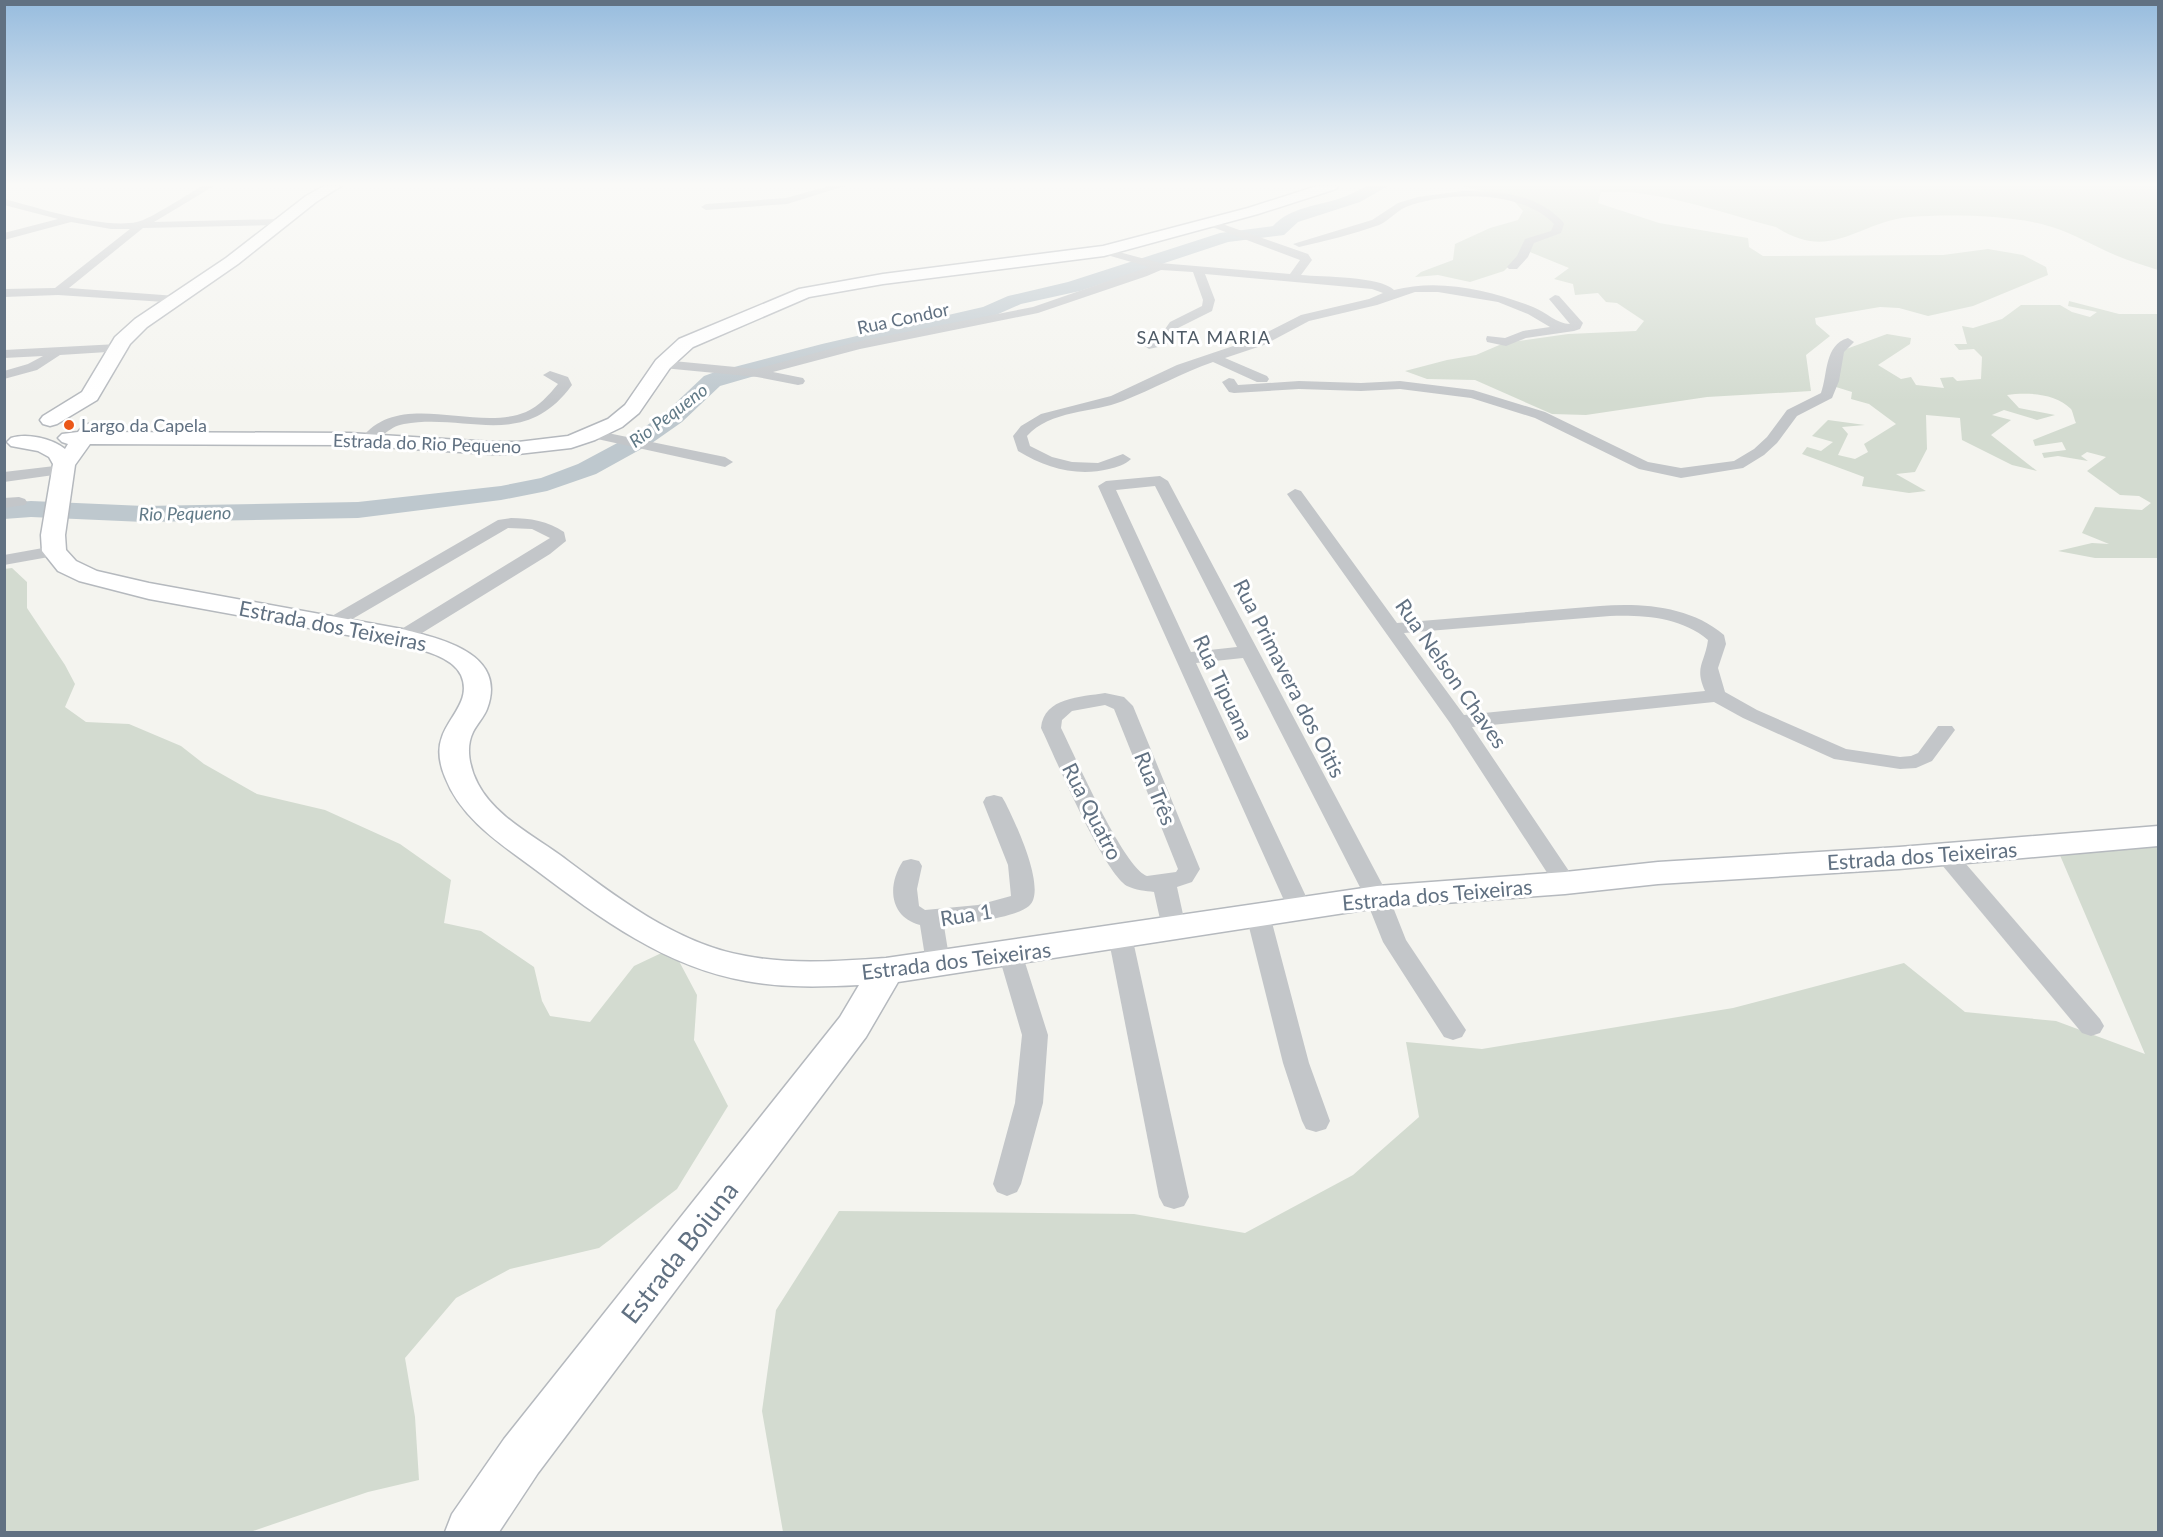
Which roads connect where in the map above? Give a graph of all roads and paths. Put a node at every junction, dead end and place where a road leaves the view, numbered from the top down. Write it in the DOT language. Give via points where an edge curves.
graph roads {
  1 [pos="100,258"];
  2 [pos="236,258"];
  3 [pos="1051,258"];
  4 [pos="1128,258"];
  5 [pos="1312,258"];
  6 [pos="1521,258"];
  7 [pos="1156,265"];
  8 [pos="1513,267"];
  9 [pos="1198,271"];
  10 [pos="1293,278"];
  11 [pos="58,291"];
  12 [pos="4,293"];
  13 [pos="1391,294"];
  14 [pos="1555,299"];
  15 [pos="176,300"];
  16 [pos="1565,328"];
  17 [pos="1492,339"];
  18 [pos="1848,342"];
  19 [pos="1149,345"];
  20 [pos="118,348"];
  21 [pos="56,352"];
  22 [pos="4,354"];
  23 [pos="1213,357"];
  24 [pos="663,364"];
  25 [pos="754,372"];
  26 [pos="4,375"];
  27 [pos="550,375"];
  28 [pos="798,381"];
  29 [pos="90,396"];
  30 [pos="593,434"];
  31 [pos="53,438"];
  32 [pos="143,439"];
  33 [pos="368,439"];
  34 [pos="1123,459"];
  35 [pos="725,462"];
  36 [pos="4,477"];
  37 [pos="1106,486"];
  38 [pos="1295,494"];
  39 [pos="54,551"];
  40 [pos="4,560"];
  41 [pos="331,624"];
  42 [pos="1391,629"];
  43 [pos="402,637"];
  44 [pos="1250,652"];
  45 [pos="1184,658"];
  46 [pos="1718,696"];
  47 [pos="1459,722"];
  48 [pos="1051,728"];
  49 [pos="1945,730"];
  50 [pos="994,801"];
  51 [pos="2158,836"];
  52 [pos="1945,854"];
  53 [pos="911,866"];
  54 [pos="1154,883"];
  55 [pos="1565,883"];
  56 [pos="1377,897"];
  57 [pos="1299,907"];
  58 [pos="1258,915"];
  59 [pos="931,920"];
  60 [pos="1174,927"];
  61 [pos="1120,936"];
  62 [pos="1010,953"];
  63 [pos="938,963"];
  64 [pos="886,971"];
  65 [pos="2091,1026"];
  66 [pos="1453,1030"];
  67 [pos="1316,1122"];
  68 [pos="1007,1184"];
  69 [pos="1174,1197"];
  70 [pos="470,1533"];
  1 -- 11 [label="street"];
  2 -- 15 [label="street"];
  3 -- 24 [label="street, Estrada do Rio Pequeno" via="805,293 686,343"];
  4 -- 7 [label="street"];
  5 -- 10 [label="street"];
  6 -- 8 [label="street"];
  7 -- 9 [label="street"];
  7 -- 25 [label="street, Rua Condor" via="1143,274 1034,310 871,343"];
  9 -- 10 [label="street"];
  9 -- 19 [label="street" via="1209,300 1208,308 1174,325 1162,342"];
  10 -- 13 [label="street" via="1372,285"];
  11 -- 12 [label="street"];
  11 -- 15 [label="street"];
  13 -- 16 [label="street" via="1426,287 1475,294 1517,304"];
  13 -- 23 [label="street" via="1305,318 1259,342"];
  14 -- 16 [label="street" via="1577,323 1574,328"];
  15 -- 20 [label="street" via="141,323"];
  16 -- 17 [label="street" via="1506,342"];
  18 -- 23 [label="street" via="1834,357 1833,379 1827,395 1792,413 1759,452 1738,465 1681,473 1644,466 1568,427 1490,398 1400,385 1234,389 1228,382 1262,379"];
  20 -- 21 [label="street"];
  20 -- 29 [label="street"];
  21 -- 22 [label="street"];
  21 -- 26 [label="street" via="35,367"];
  23 -- 34 [label="street" via="1116,399 1046,417 1020,436 1023,448 1038,458 1075,469 1108,467"];
  24 -- 25 [label="street"];
  24 -- 30 [label="street, Estrada do Rio Pequeno" via="632,409"];
  25 -- 28 [label="street"];
  27 -- 33 [label="street" via="563,380 565,385 532,414 496,422 408,419 389,423"];
  29 -- 31 [label="street"];
  29 -- 31 [label="street" via="92,411"];
  30 -- 33 [label="street, Estrada do Rio Pequeno" via="571,442 518,448"];
  30 -- 35 [label="street"];
  31 -- 32 [label="street, Estrada do Rio Pequeno"];
  31 -- 32 [label="street, Estrada do Rio Pequeno" via="128,435"];
  31 -- 36 [label="street"];
  31 -- 39 [label="street" via="58,511"];
  32 -- 33 [label="street, Estrada do Rio Pequeno"];
  37 -- 44 [label="street, Rua Primavera dos Oitis" via="1160,482"];
  37 -- 45 [label="street, Rua Tipuana"];
  38 -- 42 [label="street, Rua Nelson Chaves"];
  39 -- 40 [label="street"];
  39 -- 41 [label="street, Estrada dos Teixeiras" via="67,566 88,576"];
  41 -- 43 [label="street, Estrada dos Teixeiras"];
  41 -- 43 [label="street" via="504,523 519,522 558,536 558,541"];
  42 -- 46 [label="street" via="1519,616 1650,612 1692,622 1708,629 1717,639 1709,679"];
  42 -- 47 [label="street, Rua Nelson Chaves"];
  43 -- 64 [label="street, Estrada dos Teixeiras" via="438,645 456,654 471,667 479,685 474,708 455,740 454,760 466,789 481,809 594,898 675,945 730,965 775,974"];
  44 -- 45 [label="street"];
  44 -- 56 [label="street, Rua Primavera dos Oitis"];
  45 -- 57 [label="street, Rua Tipuana"];
  46 -- 47 [label="street"];
  46 -- 49 [label="street" via="1841,755 1916,762"];
  47 -- 55 [label="street, Rua Nelson Chaves"];
  48 -- 54 [label="street, Rua Quatro" via="1123,869 1134,880"];
  48 -- 54 [label="street, Rua Três" via="1052,718 1066,706 1105,699 1123,706 1189,869 1184,877"];
  50 -- 59 [label="street, Rua 1" via="1025,890 1022,900 1004,908"];
  51 -- 52 [label="street, Estrada dos Teixeiras"];
  52 -- 55 [label="street, Estrada dos Teixeiras"];
  52 -- 65 [label="street"];
  53 -- 59 [label="street, Rua 1" via="905,889 908,907 918,917"];
  54 -- 60 [label="street"];
  55 -- 56 [label="street, Estrada dos Teixeiras"];
  56 -- 57 [label="street, Estrada dos Teixeiras"];
  56 -- 66 [label="street, Rua Primavera dos Oitis" via="1395,942"];
  57 -- 58 [label="street, Estrada dos Teixeiras"];
  58 -- 60 [label="street, Estrada dos Teixeiras"];
  58 -- 67 [label="street" via="1296,1063"];
  59 -- 63 [label="street"];
  60 -- 61 [label="street, Estrada dos Teixeiras"];
  61 -- 62 [label="street, Estrada dos Teixeiras"];
  61 -- 69 [label="street"];
  62 -- 63 [label="street, Estrada dos Teixeiras"];
  62 -- 68 [label="street" via="1035,1035 1029,1103"];
  63 -- 64 [label="street, Estrada dos Teixeiras"];
  64 -- 70 [label="street, Estrada Boiuna" via="853,1027 521,1456"];
}
